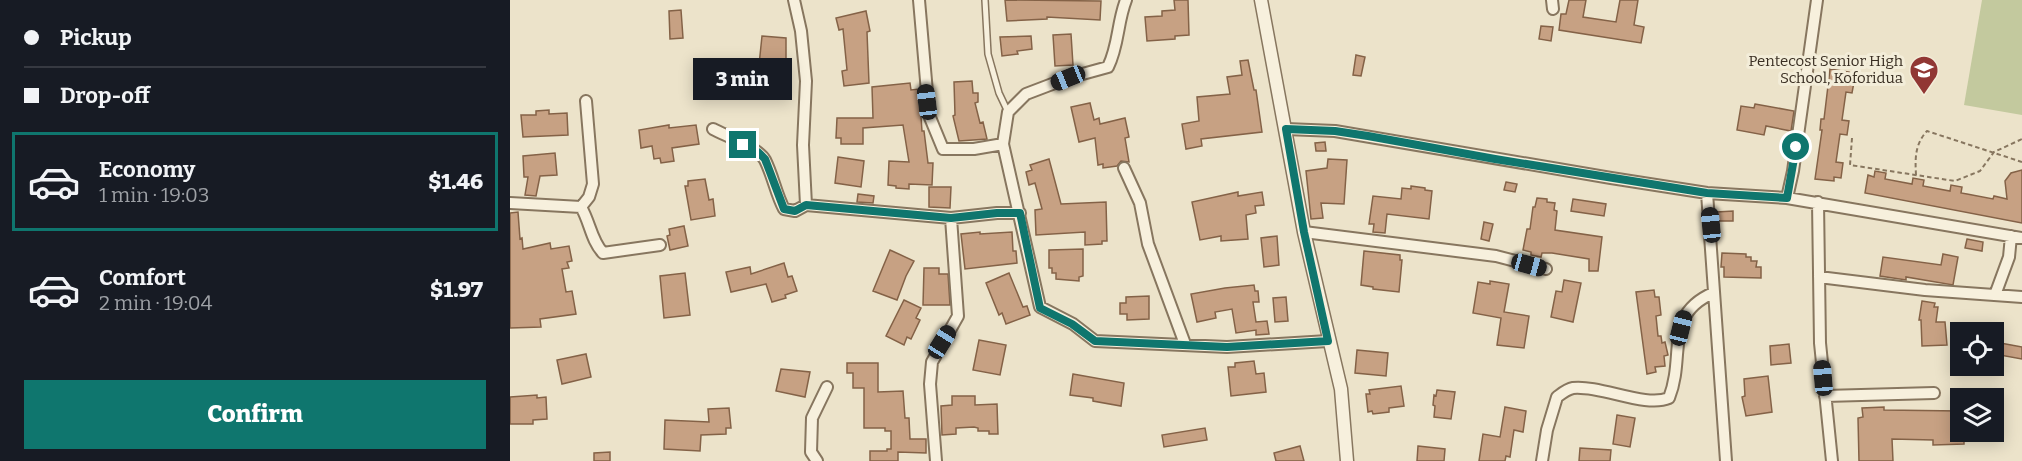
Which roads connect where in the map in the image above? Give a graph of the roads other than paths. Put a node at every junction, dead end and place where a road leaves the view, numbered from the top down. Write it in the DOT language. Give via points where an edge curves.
graph roads {
  1 [pos="794,0"];
  2 [pos="919,0"];
  3 [pos="985,0"];
  4 [pos="1126,0"];
  5 [pos="1260,0"];
  6 [pos="1817,0"];
  7 [pos="586,100"];
  8 [pos="1008,112"];
  9 [pos="712,129"];
  10 [pos="1286,129"];
  11 [pos="1003,144"];
  12 [pos="1124,168"];
  13 [pos="1707,193"];
  14 [pos="1787,198"];
  15 [pos="1818,202"];
  16 [pos="510,203"];
  17 [pos="806,205"];
  18 [pos="581,207"];
  19 [pos="1020,213"];
  20 [pos="951,218"];
  21 [pos="1304,232"];
  22 [pos="2010,236"];
  23 [pos="2022,238"];
  24 [pos="660,245"];
  25 [pos="1546,269"];
  26 [pos="1819,277"];
  27 [pos="1713,293"];
  28 [pos="1995,295"];
  29 [pos="2022,297"];
  30 [pos="1328,341"];
  31 [pos="1185,344"];
  32 [pos="827,387"];
  33 [pos="1934,393"];
  34 [pos="1825,396"];
  35 [pos="817,461"];
  36 [pos="936,461"];
  37 [pos="1347,461"];
  38 [pos="1542,461"];
  39 [pos="1726,461"];
  40 [pos="1832,461"];
  1 -- 17 [label="street" via="806,81"];
  2 -- 11 [label="street" via="929,115 943,149"];
  3 -- 8 [label="lane" via="988,54"];
  4 -- 8 [label="street" via="1116,52 1108,67 1026,94"];
  5 -- 10 [label="street"];
  6 -- 14 [label="street"];
  7 -- 18 [label="street" via="592,184"];
  8 -- 11 [label="street"];
  9 -- 17 [label="street" via="765,159 784,209 795,211"];
  10 -- 13 [label="street" via="1345,132"];
  10 -- 21 [label="street"];
  11 -- 19 [label="street"];
  12 -- 31 [label="street" via="1140,203 1148,244"];
  13 -- 14 [label="street"];
  13 -- 27 [label="street"];
  14 -- 15 [label="street"];
  15 -- 22 [label="street"];
  15 -- 26 [label="street"];
  16 -- 18 [label="street"];
  17 -- 20 [label="street"];
  18 -- 24 [label="street" via="596,246 603,253"];
  19 -- 20 [label="street"];
  19 -- 31 [label="street" via="1040,308 1095,341"];
  20 -- 36 [label="street" via="958,316 932,362"];
  21 -- 25 [label="street" via="1496,256"];
  21 -- 30 [label="street"];
  22 -- 23 [label="street"];
  22 -- 28 [label="street" via="2009,257"];
  26 -- 28 [label="street"];
  26 -- 34 [label="street"];
  27 -- 38 [label="street" via="1698,300 1684,316 1675,384 1669,398 1660,402 1571,388 1557,397 1546,429"];
  27 -- 39 [label="street"];
  28 -- 29 [label="street"];
  30 -- 31 [label="street" via="1227,347"];
  30 -- 37 [label="street" via="1341,389"];
  32 -- 35 [label="street" via="812,418 811,452"];
  33 -- 34 [label="street"];
  34 -- 40 [label="street"];
}
